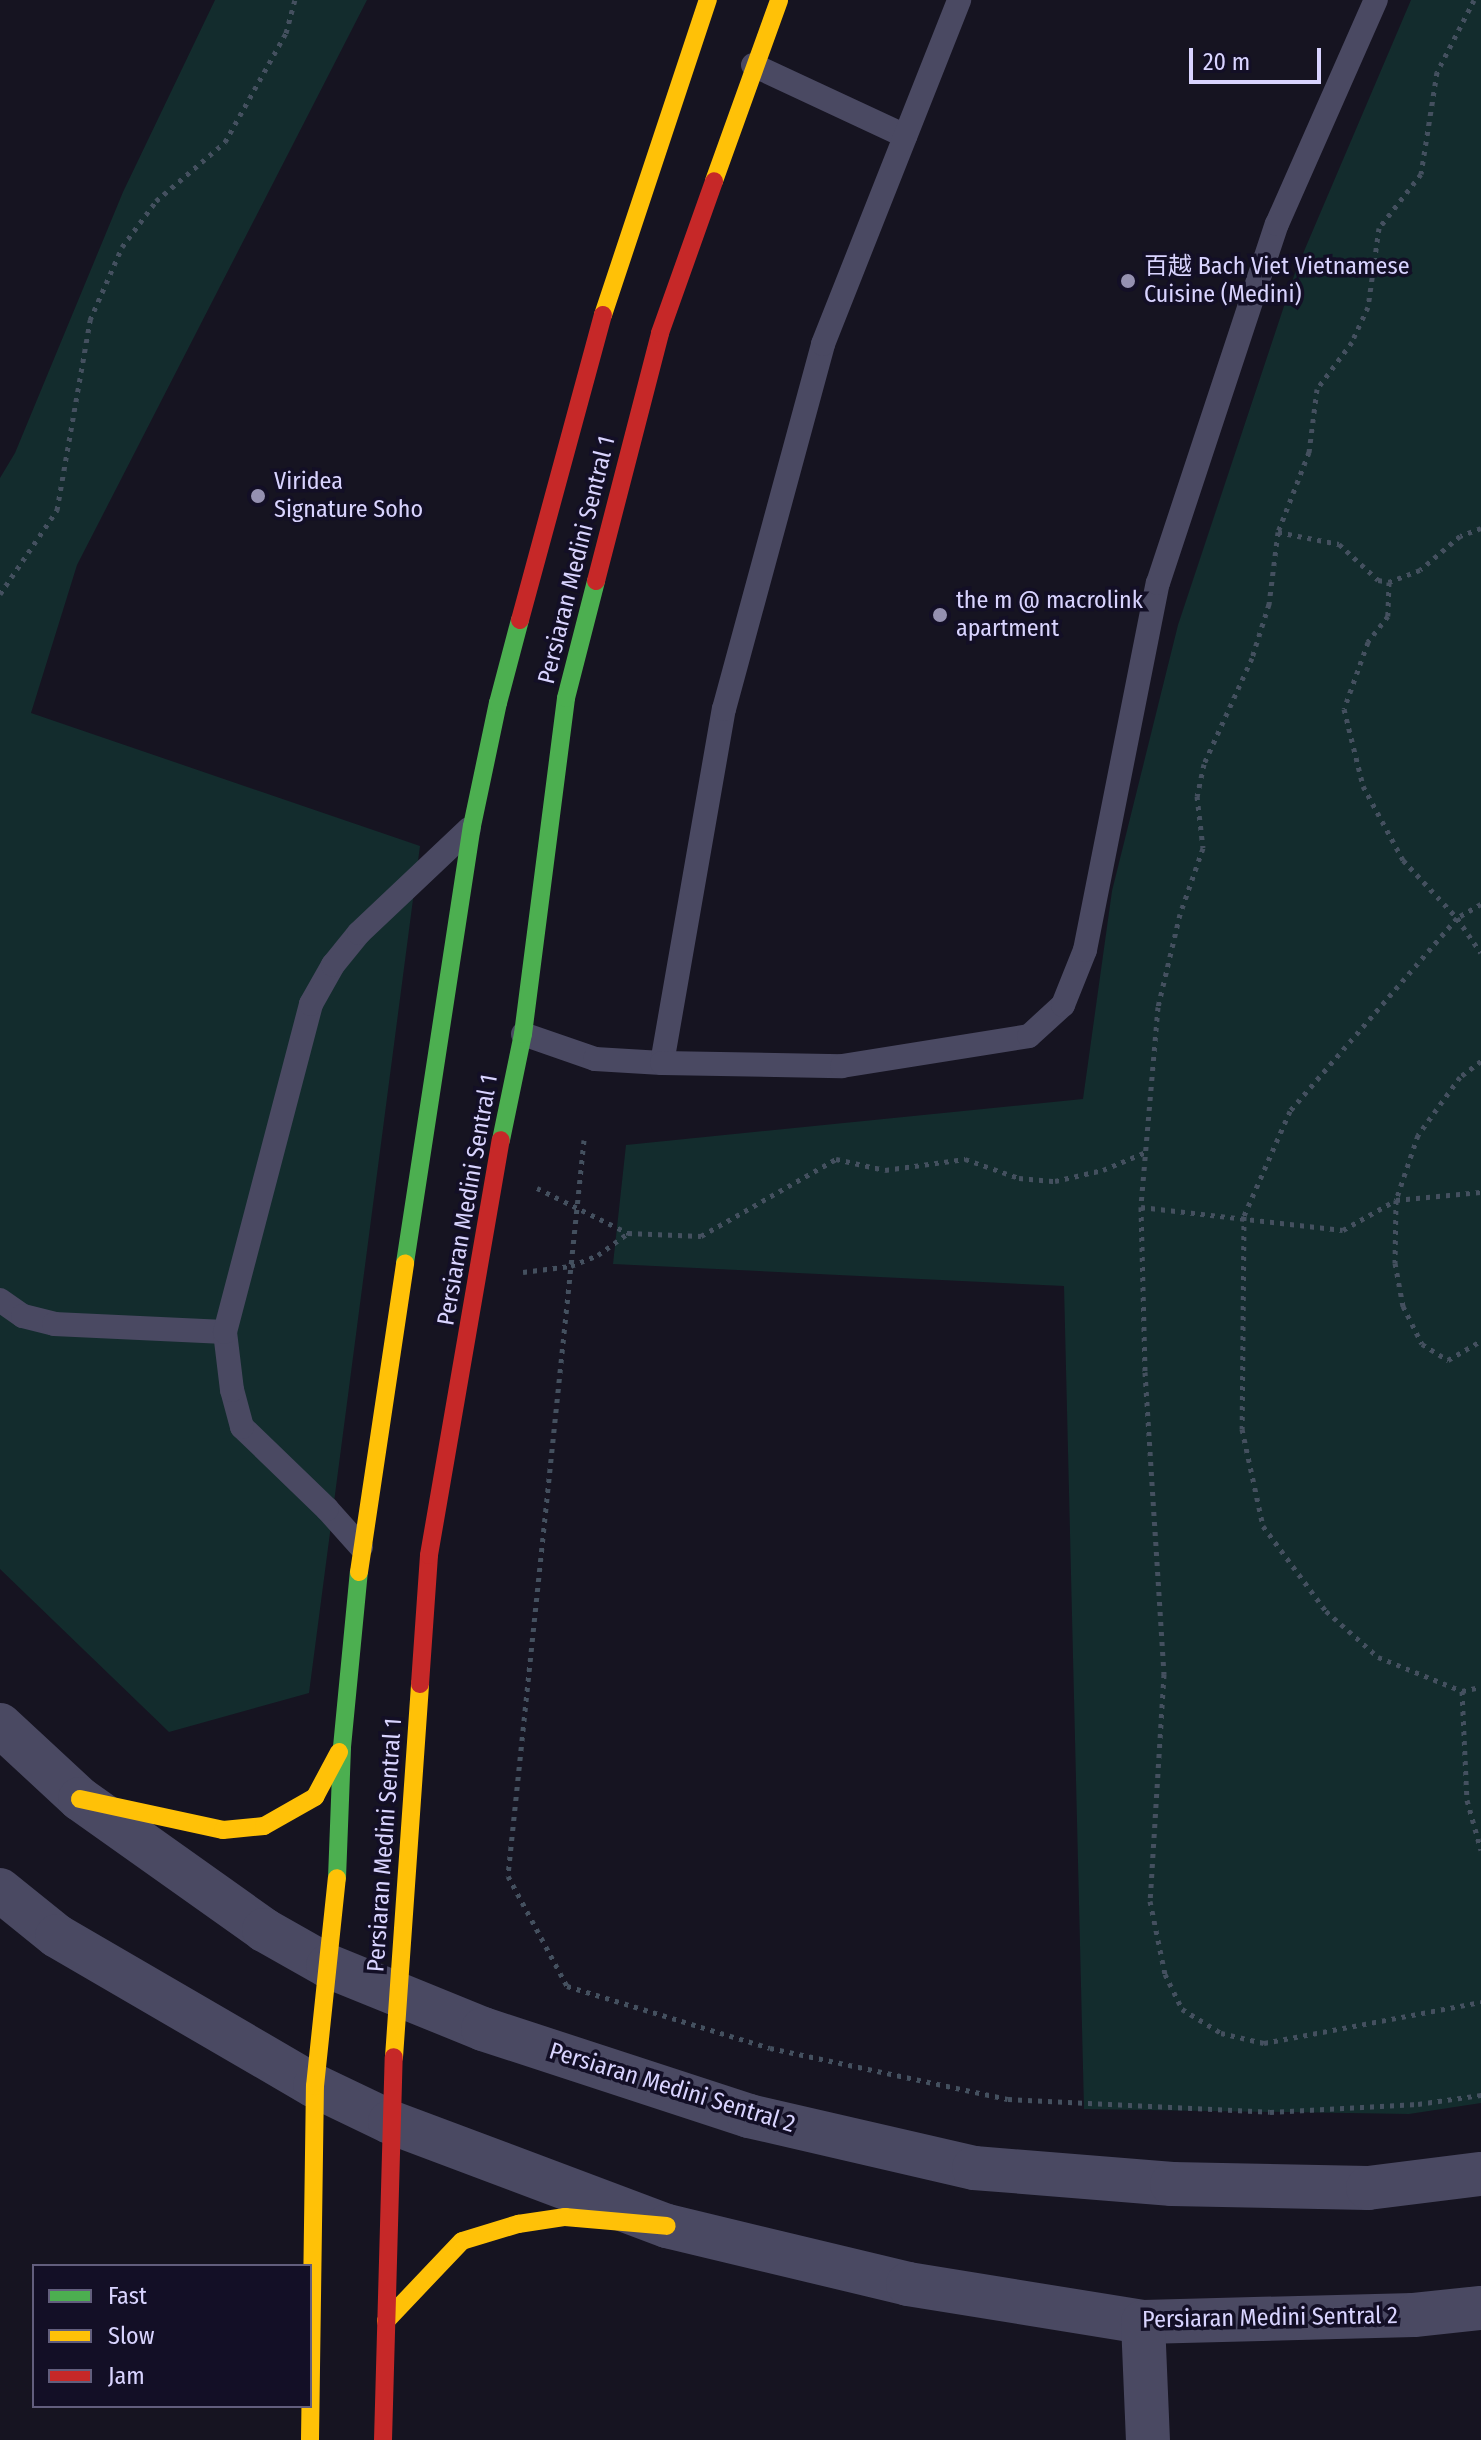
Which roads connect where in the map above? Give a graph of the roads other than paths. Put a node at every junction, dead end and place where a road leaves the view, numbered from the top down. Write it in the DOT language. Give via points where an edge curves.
graph roads {
  1 [pos="708,0"];
  2 [pos="779,0"];
  3 [pos="959,0"];
  4 [pos="1376,0"];
  5 [pos="753,65"];
  6 [pos="905,136"];
  7 [pos="472,826"];
  8 [pos="523,1034"];
  9 [pos="662,1063"];
  10 [pos="0,1300"];
  11 [pos="225,1332"];
  12 [pos="361,1547"];
  13 [pos="0,1725"];
  14 [pos="342,1747"];
  15 [pos="80,1799"];
  16 [pos="0,1890"];
  17 [pos="328,1966"];
  18 [pos="401,1997"];
  19 [pos="315,2086"];
  20 [pos="390,2122"];
  21 [pos="1481,2174"];
  22 [pos="667,2226"];
  23 [pos="312,2298"];
  24 [pos="1481,2308"];
  25 [pos="386,2321"];
  26 [pos="1143,2322"];
  27 [pos="310,2408"];
  28 [pos="310,2440"];
  29 [pos="383,2440"];
  30 [pos="1148,2440"];
  1 -- 7 [label="street, Persiaran Medini Sentral 1" via="604,310 498,703"];
  2 -- 5 [label="street, Persiaran Medini Sentral 1"];
  3 -- 6 [label="lane"];
  4 -- 9 [label="lane" via="1277,224 1158,583 1085,950 1063,1005 1029,1036 872,1062"];
  5 -- 6 [label="lane"];
  5 -- 8 [label="street, Persiaran Medini Sentral 1" via="660,333 566,698"];
  6 -- 9 [label="lane" via="823,344 724,709"];
  7 -- 11 [label="lane" via="359,933 311,1004"];
  7 -- 12 [label="street, Persiaran Medini Sentral 1"];
  8 -- 9 [label="lane" via="595,1059"];
  8 -- 18 [label="street, Persiaran Medini Sentral 1" via="429,1555"];
  10 -- 11 [label="lane" via="23,1316 54,1324"];
  11 -- 12 [label="lane" via="242,1427"];
  12 -- 14 [label="street, Persiaran Medini Sentral 1"];
  13 -- 15 [label="street, Persiaran Medini Sentral 2"];
  14 -- 15 [label="street" via="315,1797 264,1826 223,1830"];
  14 -- 17 [label="street, Persiaran Medini Sentral 1"];
  15 -- 17 [label="street, Persiaran Medini Sentral 2" via="264,1930"];
  16 -- 19 [label="street, Persiaran Medini Sentral 2" via="57,1936"];
  17 -- 18 [label="street, Persiaran Medini Sentral 2"];
  17 -- 19 [label="street, Persiaran Medini Sentral 1"];
  18 -- 20 [label="street, Persiaran Medini Sentral 1"];
  18 -- 21 [label="street, Persiaran Medini Sentral 2" via="749,2116 974,2168 1172,2184 1368,2188"];
  19 -- 20 [label="street, Persiaran Medini Sentral 2"];
  19 -- 23 [label="street, Persiaran Medini Sentral 1"];
  20 -- 22 [label="street, Persiaran Medini Sentral 2"];
  20 -- 25 [label="street, Persiaran Medini Sentral 1"];
  22 -- 25 [label="street" via="565,2217 462,2241"];
  22 -- 26 [label="street, Persiaran Medini Sentral 2" via="908,2284"];
  24 -- 26 [label="street, Persiaran Medini Sentral 2" via="1414,2315"];
  25 -- 29 [label="street, Persiaran Medini Sentral 1"];
  26 -- 30 [label="street"];
  27 -- 28 [label="street, Persiaran Medini Sentral 1"];
}
